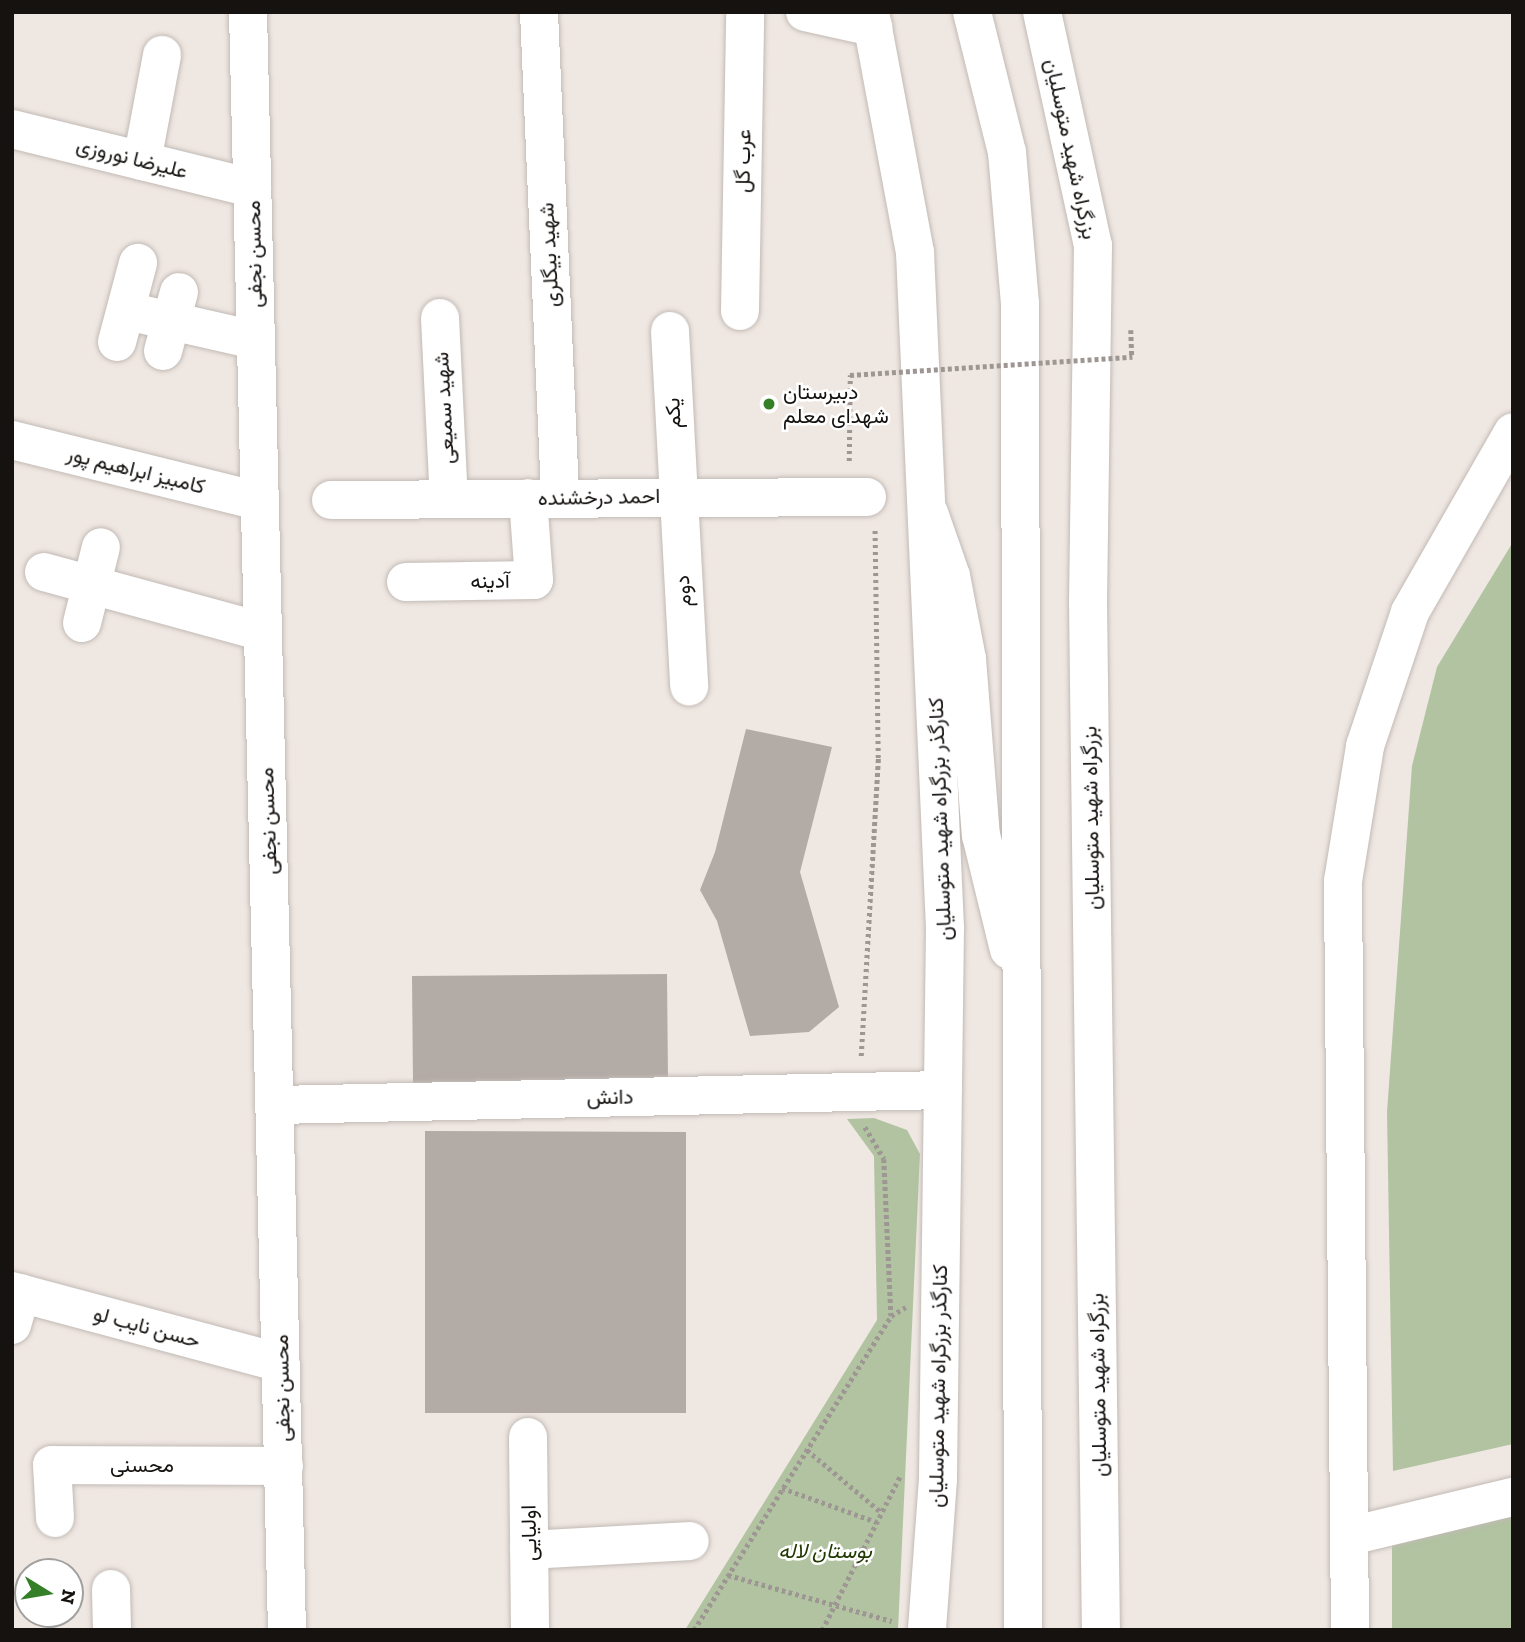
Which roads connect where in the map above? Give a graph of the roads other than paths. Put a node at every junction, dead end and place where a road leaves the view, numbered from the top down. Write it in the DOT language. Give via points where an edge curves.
graph roads {
  1 [pos="248,12"];
  2 [pos="539,12"];
  3 [pos="745,12"];
  4 [pos="805,12"];
  5 [pos="972,12"];
  6 [pos="1042,12"];
  7 [pos="871,20"];
  8 [pos="162,55"];
  9 [pos="12,129"];
  10 [pos="142,161"];
  11 [pos="252,188"];
  12 [pos="138,263"];
  13 [pos="740,311"];
  14 [pos="440,317"];
  15 [pos="670,331"];
  16 [pos="256,340"];
  17 [pos="1513,432"];
  18 [pos="12,440"];
  19 [pos="858,484"];
  20 [pos="677,496"];
  21 [pos="544,498"];
  22 [pos="449,499"];
  23 [pos="331,500"];
  24 [pos="259,501"];
  25 [pos="929,513"];
  26 [pos="101,547"];
  27 [pos="44,572"];
  28 [pos="406,582"];
  29 [pos="91,585"];
  30 [pos="82,623"];
  31 [pos="262,632"];
  32 [pos="689,686"];
  33 [pos="1020,985"];
  34 [pos="943,1090"];
  35 [pos="277,1105"];
  36 [pos="15,1303"];
  37 [pos="281,1363"];
  38 [pos="528,1437"];
  39 [pos="284,1466"];
  40 [pos="1513,1497"];
  41 [pos="55,1518"];
  42 [pos="1350,1536"];
  43 [pos="690,1541"];
  44 [pos="529,1550"];
  45 [pos="111,1589"];
  46 [pos="910,1626"];
  47 [pos="112,1630"];
  48 [pos="286,1630"];
  49 [pos="530,1630"];
  50 [pos="1023,1630"];
  51 [pos="1101,1630"];
  52 [pos="1350,1630"];
  1 -- 11 [label="main road, محسن نجفی"];
  2 -- 21 [label="main road, شهید بیگلری"];
  3 -- 13 [label="main road, عرب گل"];
  4 -- 7 [label="main road"];
  5 -- 33 [label="main road" via="1007,152 1020,304"];
  6 -- 51 [label="main road, بزرگراه شهید متوسلیان" via="1093,245 1088,602"];
  7 -- 25 [label="main road, کنارگذر بزرگراه شهید متوسلیان" via="915,252"];
  8 -- 10 [label="main road"];
  9 -- 10 [label="main road, علیرضا نوروزی"];
  10 -- 11 [label="main road, علیرضا نوروزی"];
  11 -- 16 [label="main road, محسن نجفی"];
  12 -- 16 [label="main road" via="122,327 172,321"];
  14 -- 22 [label="main road, شهید سمیعی"];
  15 -- 20 [label="main road, یکم"];
  16 -- 24 [label="main road, محسن نجفی"];
  17 -- 42 [label="main road" via="1410,612 1365,746 1343,881"];
  18 -- 24 [label="main road, کامبیز ابراهیم پور"];
  19 -- 20 [label="main road, احمد درخشنده"];
  20 -- 21 [label="main road, احمد درخشنده"];
  20 -- 32 [label="main road, دوم"];
  21 -- 22 [label="main road, احمد درخشنده"];
  21 -- 28 [label="main road, آدینه" via="534,580"];
  22 -- 23 [label="main road, احمد درخشنده"];
  24 -- 31 [label="main road, محسن نجفی"];
  25 -- 33 [label="main road" via="951,576 967,659 988,873"];
  25 -- 34 [label="main road, کنارگذر بزرگراه شهید متوسلیان" via="945,927"];
  26 -- 29 [label="main road"];
  27 -- 29 [label="main road"];
  29 -- 30 [label="main road"];
  29 -- 31 [label="main road"];
  31 -- 35 [label="main road, محسن نجفی"];
  33 -- 50 [label="main road"];
  34 -- 35 [label="main road, دانش"];
  34 -- 46 [label="main road, کنارگذر بزرگراه شهید متوسلیان" via="938,1479"];
  35 -- 37 [label="main road, محسن نجفی"];
  36 -- 37 [label="main road, حسن نایب لو"];
  37 -- 39 [label="main road, محسن نجفی"];
  38 -- 44 [label="main road, اولیایی"];
  39 -- 41 [label="main road, محسنی" via="52,1465"];
  39 -- 48 [label="main road, محسن نجفی"];
  40 -- 42 [label="main road"];
  42 -- 52 [label="main road"];
  43 -- 44 [label="main road"];
  44 -- 49 [label="main road, اولیایی"];
  45 -- 47 [label="main road"];
}
